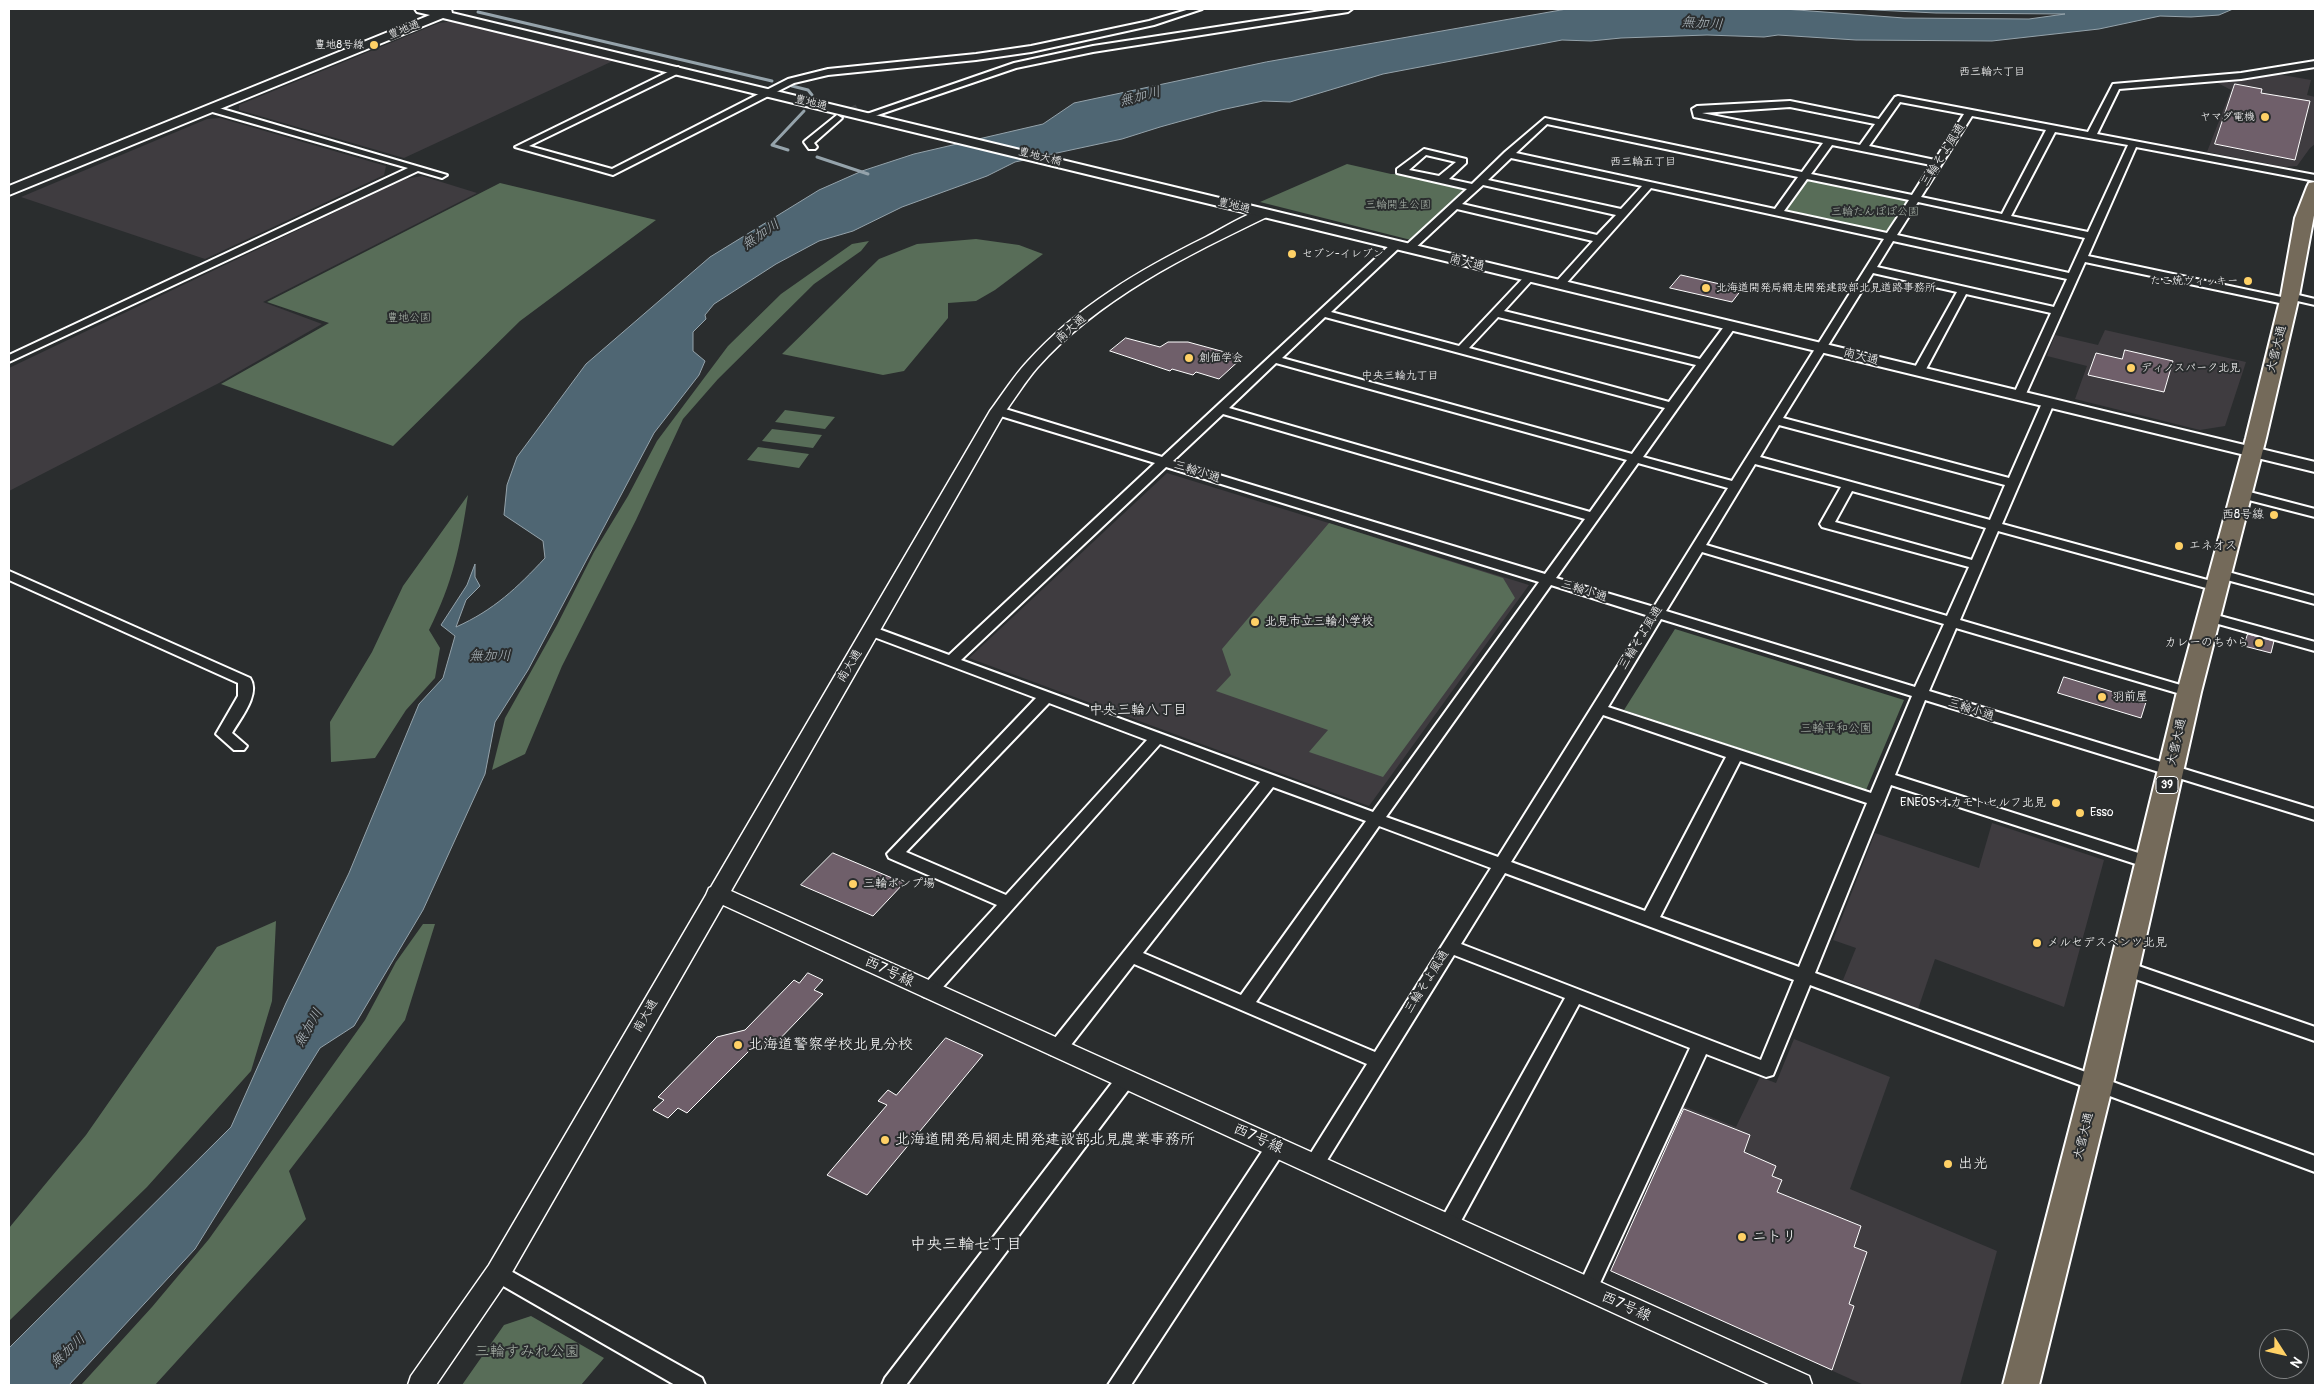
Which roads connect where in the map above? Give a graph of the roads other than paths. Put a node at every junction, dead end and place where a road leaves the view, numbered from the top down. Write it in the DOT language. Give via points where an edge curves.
graph roads {
  1 [pos="421,9"];
  2 [pos="456,9"];
  3 [pos="1198,9"];
  4 [pos="1348,9"];
  5 [pos="443,14"];
  6 [pos="1083,38"];
  7 [pos="1116,46"];
  8 [pos="2315,64"];
  9 [pos="678,70"];
  10 [pos="767,92"];
  11 [pos="212,109"];
  12 [pos="1969,112"];
  13 [pos="867,114"];
  14 [pos="837,118"];
  15 [pos="1880,122"];
  16 [pos="2052,128"];
  17 [pos="2092,136"];
  18 [pos="1829,142"];
  19 [pos="2133,144"];
  20 [pos="812,147"];
  21 [pos="1862,149"];
  22 [pos="1508,154"];
  23 [pos="1937,163"];
  24 [pos="417,168"];
  25 [pos="442,175"];
  26 [pos="1804,176"];
  27 [pos="2315,178"];
  28 [pos="1441,180"];
  29 [pos="1477,184"];
  30 [pos="1648,184"];
  31 [pos="2315,187"];
  32 [pos="9,191"];
  33 [pos="1204,198"];
  34 [pos="1915,199"];
  35 [pos="1455,205"];
  36 [pos="1778,212"];
  37 [pos="1264,213"];
  38 [pos="1623,213"];
  39 [pos="2005,217"];
  40 [pos="1891,236"];
  41 [pos="2093,236"];
  42 [pos="1599,239"];
  43 [pos="1402,247"];
  44 [pos="2083,258"];
  45 [pos="1870,269"];
  46 [pos="2074,277"];
  47 [pos="1529,278"];
  48 [pos="1559,285"];
  49 [pos="1963,290"];
  50 [pos="2289,299"];
  51 [pos="2315,302"];
  52 [pos="1496,312"];
  53 [pos="2058,312"];
  54 [pos="1323,313"];
  55 [pos="1730,326"];
  56 [pos="1820,348"];
  57 [pos="1461,350"];
  58 [pos="9,359"];
  59 [pos="1273,359"];
  60 [pos="1704,364"];
  61 [pos="1919,372"];
  62 [pos="2019,396"];
  63 [pos="2048,403"];
  64 [pos="1672,406"];
  65 [pos="1220,409"];
  66 [pos="998,411"];
  67 [pos="1776,420"];
  68 [pos="2253,452"];
  69 [pos="1634,458"];
  70 [pos="1752,460"];
  71 [pos="1164,462"];
  72 [pos="2315,467"];
  73 [pos="2012,483"];
  74 [pos="1735,486"];
  75 [pos="1848,486"];
  76 [pos="2242,494"];
  77 [pos="2315,513"];
  78 [pos="1594,516"];
  79 [pos="1993,525"];
  80 [pos="1698,547"];
  81 [pos="1976,566"];
  82 [pos="9,575"];
  83 [pos="1548,580"];
  84 [pos="2219,580"];
  85 [pos="2315,600"];
  86 [pos="1657,613"];
  87 [pos="2209,617"];
  88 [pos="1952,621"];
  89 [pos="871,631"];
  90 [pos="2315,647"];
  91 [pos="951,661"];
  92 [pos="2189,692"];
  93 [pos="1920,694"];
  94 [pos="1046,696"];
  95 [pos="1599,710"];
  96 [pos="1157,738"];
  97 [pos="239,746"];
  98 [pos="1735,755"];
  99 [pos="2170,771"];
  100 [pos="1886,778"];
  101 [pos="1270,780"];
  102 [pos="1877,801"];
  103 [pos="2315,815"];
  104 [pos="1376,818"];
  105 [pos="2148,862"];
  106 [pos="1500,864"];
  107 [pos="716,893"];
  108 [pos="1008,904"];
  109 [pos="1650,919"];
  110 [pos="1449,946"];
  111 [pos="1132,956"];
  112 [pos="2124,968"];
  113 [pos="1804,975"];
  114 [pos="930,990"];
  115 [pos="1575,996"];
  116 [pos="1245,1004"];
  117 [pos="2315,1034"];
  118 [pos="1700,1046"];
  119 [pos="1057,1049"];
  120 [pos="1378,1060"];
  121 [pos="1125,1080"];
  122 [pos="2097,1084"];
  123 [pos="1276,1147"];
  124 [pos="1314,1164"];
  125 [pos="2315,1164"];
  126 [pos="1448,1226"];
  127 [pos="498,1272"];
  128 [pos="1587,1290"];
  129 [pos="681,1382"];
  130 [pos="421,1385"];
  131 [pos="893,1385"];
  132 [pos="1119,1385"];
  133 [pos="1799,1385"];
  134 [pos="2021,1385"];
  1 -- 5 [label="main road"];
  2 -- 5 [label="main road"];
  3 -- 6 [label="street"];
  4 -- 7 [label="street"];
  5 -- 9 [label="main road, 豊地通"];
  5 -- 11 [label="main road, 豊地通"];
  6 -- 7 [label="street"];
  6 -- 10 [label="street" via="976,58 828,72 791,81"];
  7 -- 13 [label="street" via="962,79"];
  8 -- 17 [label="street" via="2279,72 2190,82 2116,86"];
  9 -- 10 [label="main road, 豊地通"];
  9 -- 10 [label="street" via="520,147 613,172"];
  10 -- 13 [label="main road, 豊地通"];
  11 -- 24 [label="street"];
  11 -- 32 [label="main road, 豊地通"];
  12 -- 15 [label="street" via="1898,99"];
  12 -- 16 [label="street"];
  12 -- 23 [label="street, 三輪そよ風通"];
  13 -- 33 [label="main road, 豊地大橋"];
  14 -- 20 [label="street" via="809,142"];
  15 -- 18 [label="street" via="1790,104 1697,109 1696,115"];
  15 -- 21 [label="street"];
  16 -- 17 [label="street"];
  16 -- 39 [label="street"];
  17 -- 19 [label="street"];
  18 -- 21 [label="street"];
  18 -- 26 [label="street"];
  19 -- 27 [label="street"];
  19 -- 41 [label="street"];
  21 -- 23 [label="street"];
  22 -- 26 [label="street" via="1545,121"];
  22 -- 29 [label="street"];
  22 -- 30 [label="street"];
  23 -- 34 [label="street, 三輪そよ風通"];
  24 -- 25 [label="street"];
  24 -- 58 [label="street"];
  26 -- 34 [label="street"];
  26 -- 36 [label="street"];
  28 -- 28 [label="street" via="1409,173 1401,171 1424,152 1462,161"];
  28 -- 29 [label="street"];
  29 -- 35 [label="street"];
  29 -- 38 [label="street"];
  30 -- 36 [label="street"];
  30 -- 38 [label="street"];
  31 -- 50 [label="highway, 大雪大通 / 39" via="2304,218"];
  33 -- 37 [label="main road, 豊地通"];
  34 -- 39 [label="street"];
  34 -- 40 [label="street, 三輪そよ風通"];
  35 -- 42 [label="street"];
  35 -- 43 [label="street"];
  36 -- 40 [label="street"];
  37 -- 43 [label="main road, 南大通"];
  37 -- 66 [label="street, 南大通" via="1160,265 1099,304 1032,365"];
  38 -- 42 [label="street"];
  39 -- 41 [label="street"];
  40 -- 45 [label="street, 三輪そよ風通"];
  40 -- 46 [label="street"];
  41 -- 44 [label="street"];
  42 -- 48 [label="street"];
  43 -- 47 [label="main road, 南大通"];
  43 -- 54 [label="street"];
  44 -- 46 [label="street"];
  44 -- 50 [label="street"];
  45 -- 49 [label="street"];
  45 -- 56 [label="street, 三輪そよ風通"];
  46 -- 53 [label="street"];
  47 -- 48 [label="main road, 南大通"];
  47 -- 52 [label="street"];
  48 -- 55 [label="main road, 南大通"];
  49 -- 53 [label="street"];
  49 -- 61 [label="street"];
  50 -- 51 [label="street"];
  50 -- 68 [label="highway, 大雪大通 / 39"];
  52 -- 57 [label="street"];
  52 -- 60 [label="street"];
  53 -- 62 [label="street"];
  54 -- 57 [label="street"];
  54 -- 59 [label="street"];
  55 -- 56 [label="main road, 南大通"];
  55 -- 60 [label="street"];
  56 -- 61 [label="main road, 南大通"];
  56 -- 67 [label="street, 三輪そよ風通"];
  57 -- 64 [label="street"];
  59 -- 65 [label="street"];
  59 -- 69 [label="street"];
  60 -- 64 [label="street"];
  61 -- 62 [label="main road, 南大通"];
  62 -- 63 [label="main road, 南大通"];
  63 -- 68 [label="main road, 南大通"];
  63 -- 73 [label="street"];
  64 -- 69 [label="street"];
  65 -- 71 [label="street"];
  65 -- 78 [label="street"];
  66 -- 71 [label="street, 三輪小通"];
  66 -- 89 [label="street, 南大通"];
  67 -- 70 [label="street, 三輪そよ風通"];
  67 -- 73 [label="street"];
  68 -- 72 [label="main road, 南大通"];
  68 -- 76 [label="highway, 大雪大通 / 39"];
  69 -- 74 [label="street"];
  69 -- 78 [label="street"];
  70 -- 74 [label="street, 三輪そよ風通"];
  70 -- 75 [label="street"];
  71 -- 83 [label="street, 三輪小通"];
  71 -- 91 [label="street"];
  73 -- 79 [label="street"];
  74 -- 80 [label="street, 三輪そよ風通"];
  75 -- 79 [label="street"];
  75 -- 81 [label="street" via="1827,524"];
  76 -- 77 [label="street"];
  76 -- 84 [label="highway, 大雪大通 / 39"];
  78 -- 83 [label="street"];
  79 -- 81 [label="street"];
  79 -- 84 [label="street"];
  80 -- 86 [label="street, 三輪そよ風通"];
  80 -- 88 [label="street"];
  81 -- 88 [label="street"];
  82 -- 97 [label="street" via="245,681 245,696 224,734"];
  83 -- 86 [label="street, 三輪小通"];
  83 -- 104 [label="street"];
  84 -- 85 [label="street"];
  84 -- 87 [label="highway, 大雪大通 / 39"];
  86 -- 93 [label="street, 三輪小通"];
  86 -- 95 [label="street, 三輪そよ風通"];
  87 -- 90 [label="street"];
  87 -- 92 [label="highway, 大雪大通 / 39"];
  88 -- 92 [label="street"];
  88 -- 93 [label="street"];
  89 -- 91 [label="street"];
  89 -- 107 [label="street, 南大通"];
  91 -- 94 [label="street"];
  92 -- 99 [label="highway, 大雪大通 / 39"];
  93 -- 99 [label="street, 三輪小通"];
  93 -- 100 [label="street"];
  94 -- 96 [label="street"];
  94 -- 108 [label="street" via="895,854"];
  95 -- 98 [label="street"];
  95 -- 106 [label="street, 三輪そよ風通"];
  96 -- 101 [label="street"];
  96 -- 108 [label="street"];
  98 -- 102 [label="street"];
  98 -- 109 [label="street"];
  99 -- 103 [label="street, 三輪小通"];
  99 -- 105 [label="highway, 大雪大通 / 39"];
  100 -- 102 [label="street"];
  100 -- 105 [label="street"];
  101 -- 104 [label="street"];
  101 -- 111 [label="street"];
  102 -- 113 [label="street"];
  104 -- 106 [label="street"];
  104 -- 116 [label="street"];
  105 -- 112 [label="highway, 大雪大通 / 39"];
  106 -- 109 [label="street"];
  106 -- 110 [label="street, 三輪そよ風通"];
  107 -- 114 [label="street, 西7号線"];
  107 -- 127 [label="street, 南大通"];
  108 -- 114 [label="street"];
  109 -- 113 [label="street"];
  110 -- 115 [label="street"];
  110 -- 120 [label="street, 三輪そよ風通"];
  111 -- 116 [label="street"];
  111 -- 119 [label="street"];
  112 -- 117 [label="street"];
  112 -- 122 [label="highway, 大雪大通 / 39"];
  113 -- 118 [label="street" via="1766,1070"];
  113 -- 122 [label="street"];
  114 -- 119 [label="street, 西7号線"];
  115 -- 118 [label="street"];
  115 -- 126 [label="street"];
  116 -- 120 [label="street"];
  118 -- 128 [label="street"];
  119 -- 121 [label="street, 西7号線"];
  120 -- 124 [label="street, 三輪そよ風通"];
  121 -- 123 [label="street, 西7号線"];
  121 -- 131 [label="street"];
  122 -- 125 [label="street"];
  122 -- 134 [label="highway, 大雪大通 / 39"];
  123 -- 124 [label="street, 西7号線"];
  123 -- 132 [label="street"];
  124 -- 126 [label="street, 西7号線"];
  126 -- 128 [label="street, 西7号線"];
  127 -- 129 [label="street"];
  127 -- 130 [label="street, 南大通"];
  128 -- 133 [label="street, 西7号線"];
}
